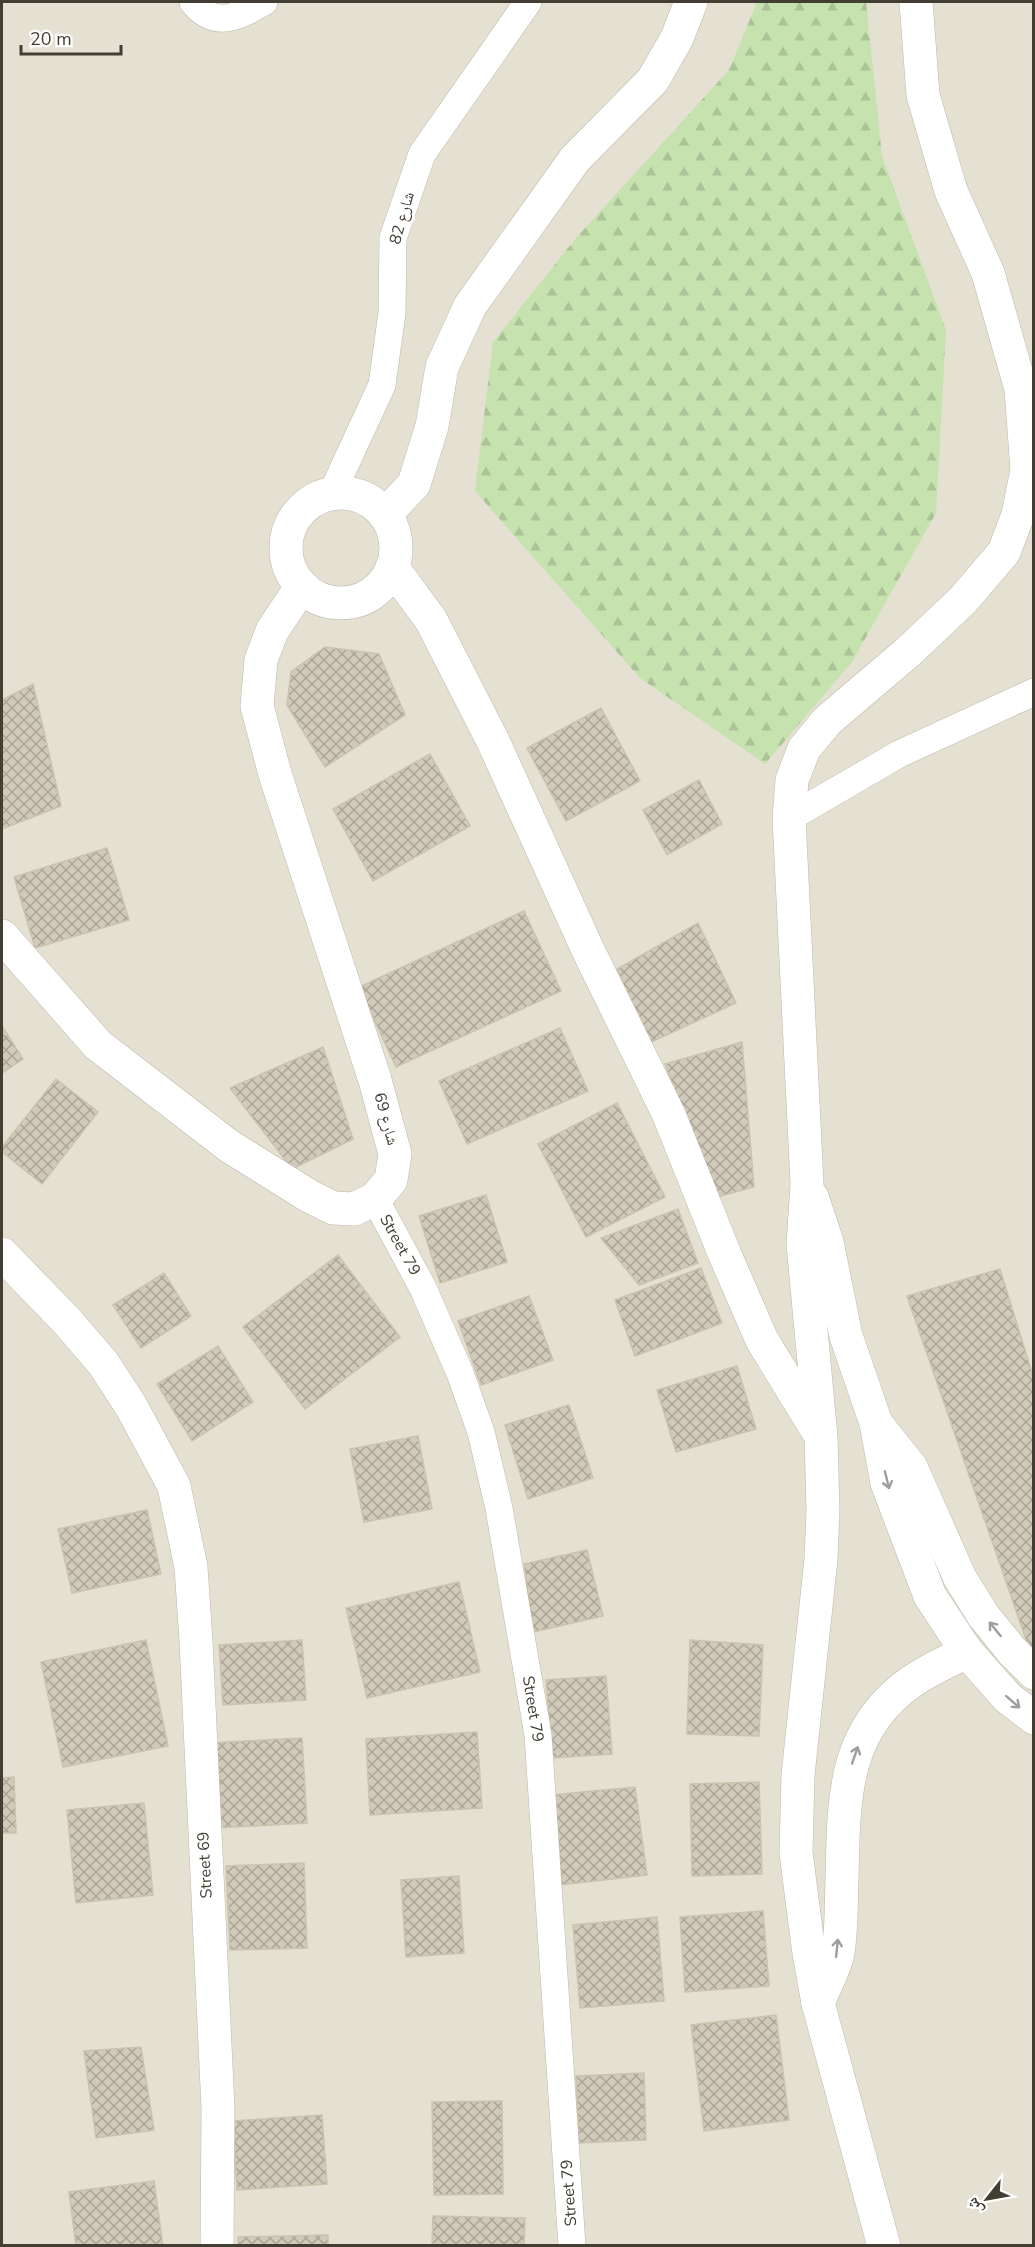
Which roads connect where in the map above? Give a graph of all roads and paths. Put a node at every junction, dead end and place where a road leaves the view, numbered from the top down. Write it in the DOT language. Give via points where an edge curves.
graph roads {
  1 [pos="193,2"];
  2 [pos="264,2"];
  3 [pos="528,2"];
  4 [pos="691,2"];
  5 [pos="916,2"];
  6 [pos="332,493"];
  7 [pos="386,515"];
  8 [pos="392,567"];
  9 [pos="304,588"];
  10 [pos="1034,692"];
  11 [pos="789,818"];
  12 [pos="2,936"];
  13 [pos="807,1184"];
  14 [pos="375,1199"];
  15 [pos="2,1254"];
  16 [pos="876,1423"];
  17 [pos="821,1437"];
  18 [pos="967,1652"];
  19 [pos="1034,1673"];
  20 [pos="1034,1718"];
  21 [pos="818,2003"];
  22 [pos="576,2241"];
  23 [pos="217,2246"];
  24 [pos="884,2246"];
  1 -- 2 [label="street" via="199,10 218,19 242,14"];
  3 -- 6 [label="street, شارع 82" via="422,154 393,238 392,313 382,385"];
  4 -- 7 [label="street" via="677,38 653,80 575,159 470,306 442,367 432,426 414,484"];
  5 -- 11 [label="street" via="923,95 951,191 988,273 1021,389 1027,470 1018,515 1004,552 963,600 827,721 804,748 792,780"];
  6 -- 7 [label="street" via="352,493 371,501"];
  6 -- 9 [label="street" via="301,509 286,540 287,558"];
  7 -- 8 [label="street" via="396,540"];
  8 -- 9 [label="street" via="385,581 361,599 331,602"];
  8 -- 17 [label="street" via="431,620 493,741 588,950 669,1115 762,1340"];
  9 -- 14 [label="street, شارع 69" via="272,631 261,660 257,706 395,1154 391,1180"];
  10 -- 11 [label="street" via="899,754"];
  11 -- 13 [label="street"];
  12 -- 14 [label="street" via="98,1045 230,1146 333,1208 354,1209"];
  13 -- 16 [label="street" via="827,1242 846,1336"];
  13 -- 17 [label="street" via="803,1244"];
  14 -- 22 [label="street, Street 79" via="423,1288 460,1373 481,1431 499,1508 538,1735"];
  15 -- 23 [label="street, Street 69" via="103,1364 131,1406 174,1486 191,1567 196,1641 218,2108"];
  16 -- 18 [label="street, one-way" via="887,1483 930,1596"];
  19 -- 16 [label="street, one-way" via="971,1597 911,1467"];
  17 -- 21 [label="street" via="821,1559 798,1775 796,1853"];
  18 -- 20 [label="street, one-way" via="1008,1698"];
  21 -- 18 [label="street, one-way" via="837,1957 847,1778 856,1748 890,1699 929,1670"];
  21 -- 24 [label="street"];
}
